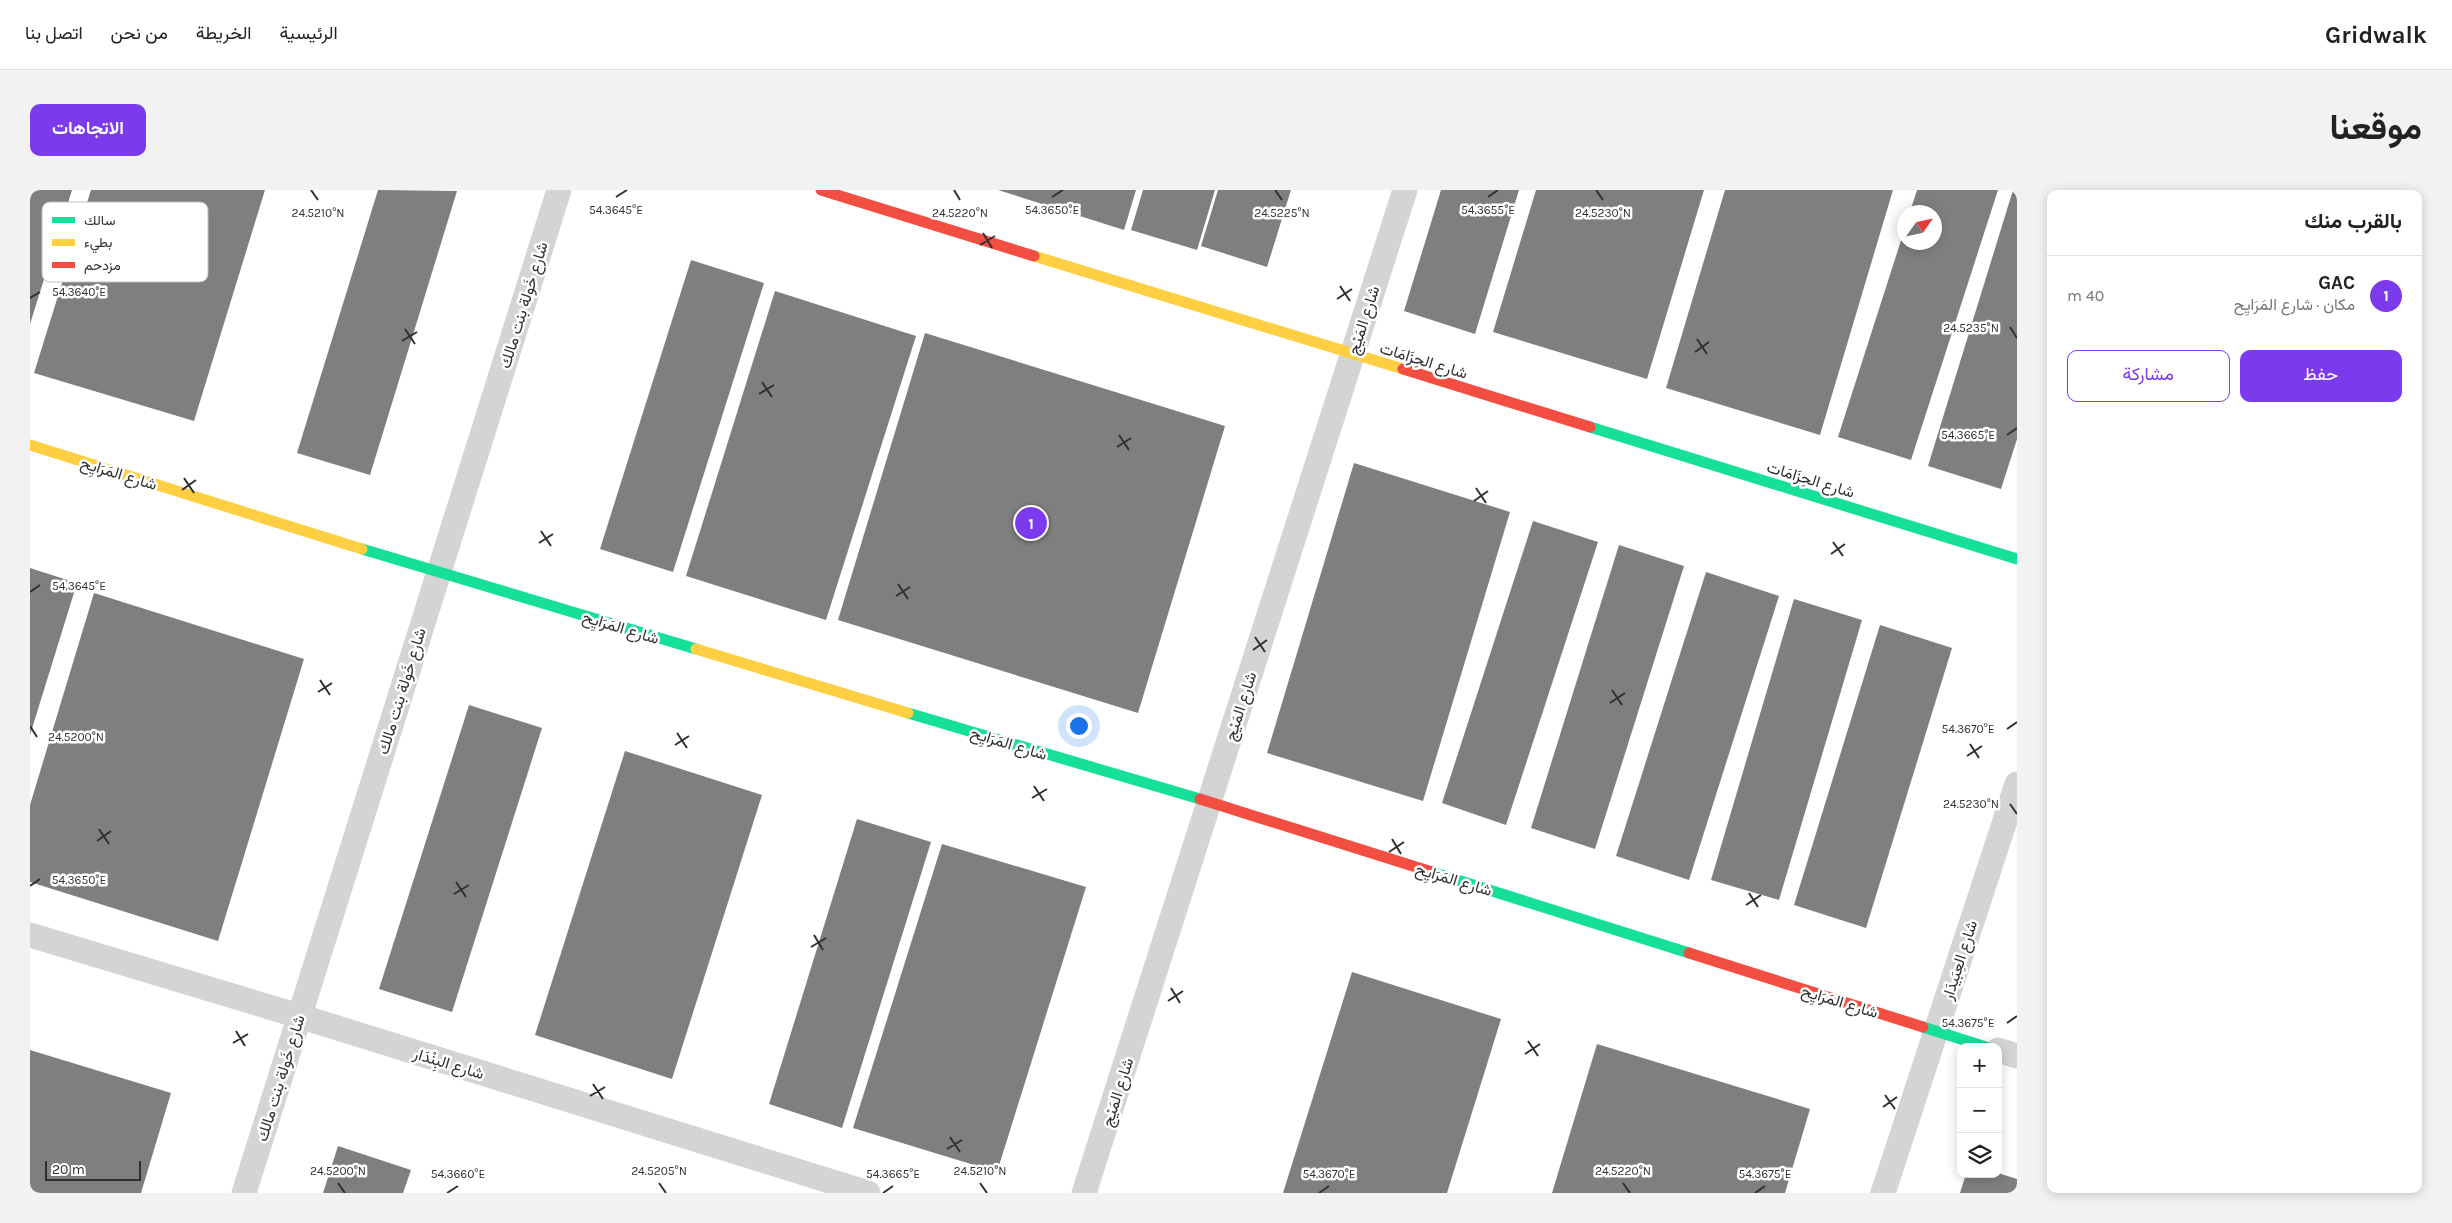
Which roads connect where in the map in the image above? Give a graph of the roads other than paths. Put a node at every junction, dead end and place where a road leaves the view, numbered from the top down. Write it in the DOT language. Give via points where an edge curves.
graph roads {
  1 [pos="559,190"];
  2 [pos="821,190"];
  3 [pos="1404,190"];
  4 [pos="1352,355"];
  5 [pos="30,445"];
  6 [pos="2017,559"];
  7 [pos="438,573"];
  8 [pos="2017,784"];
  9 [pos="1209,802"];
  10 [pos="30,935"];
  11 [pos="299,1016"];
  12 [pos="1936,1031"];
  13 [pos="1974,1043"];
  14 [pos="2002,1051"];
  15 [pos="2017,1056"];
  16 [pos="244,1193"];
  17 [pos="868,1193"];
  18 [pos="1084,1193"];
  19 [pos="1883,1193"];
  1 -- 7 [label="street, شارع خَولة بنت مالك"];
  2 -- 4 [label="street, شارع الحِزَامَات"];
  3 -- 4 [label="street, شارع المَيْج"];
  4 -- 6 [label="street, شارع الحِزَامَات"];
  4 -- 9 [label="street, شارع المَيْج"];
  5 -- 7 [label="street, شارع المَرَايِح"];
  7 -- 9 [label="street, شارع المَرَايِح"];
  7 -- 11 [label="street, شارع خَولة بنت مالك"];
  8 -- 12 [label="street, شارع العِبَيدَار"];
  9 -- 12 [label="street, شارع المَرَايِح"];
  9 -- 18 [label="street, شارع المَيْج"];
  10 -- 11 [label="street, شارع البِنْدَار"];
  11 -- 16 [label="street, شارع خَولة بنت مالك"];
  11 -- 17 [label="street, شارع البِنْدَار"];
  12 -- 13 [label="street, شارع المَرَايِح"];
  12 -- 19 [label="street, شارع العِبَيدَار"];
  14 -- 15 [label="street"];
}
